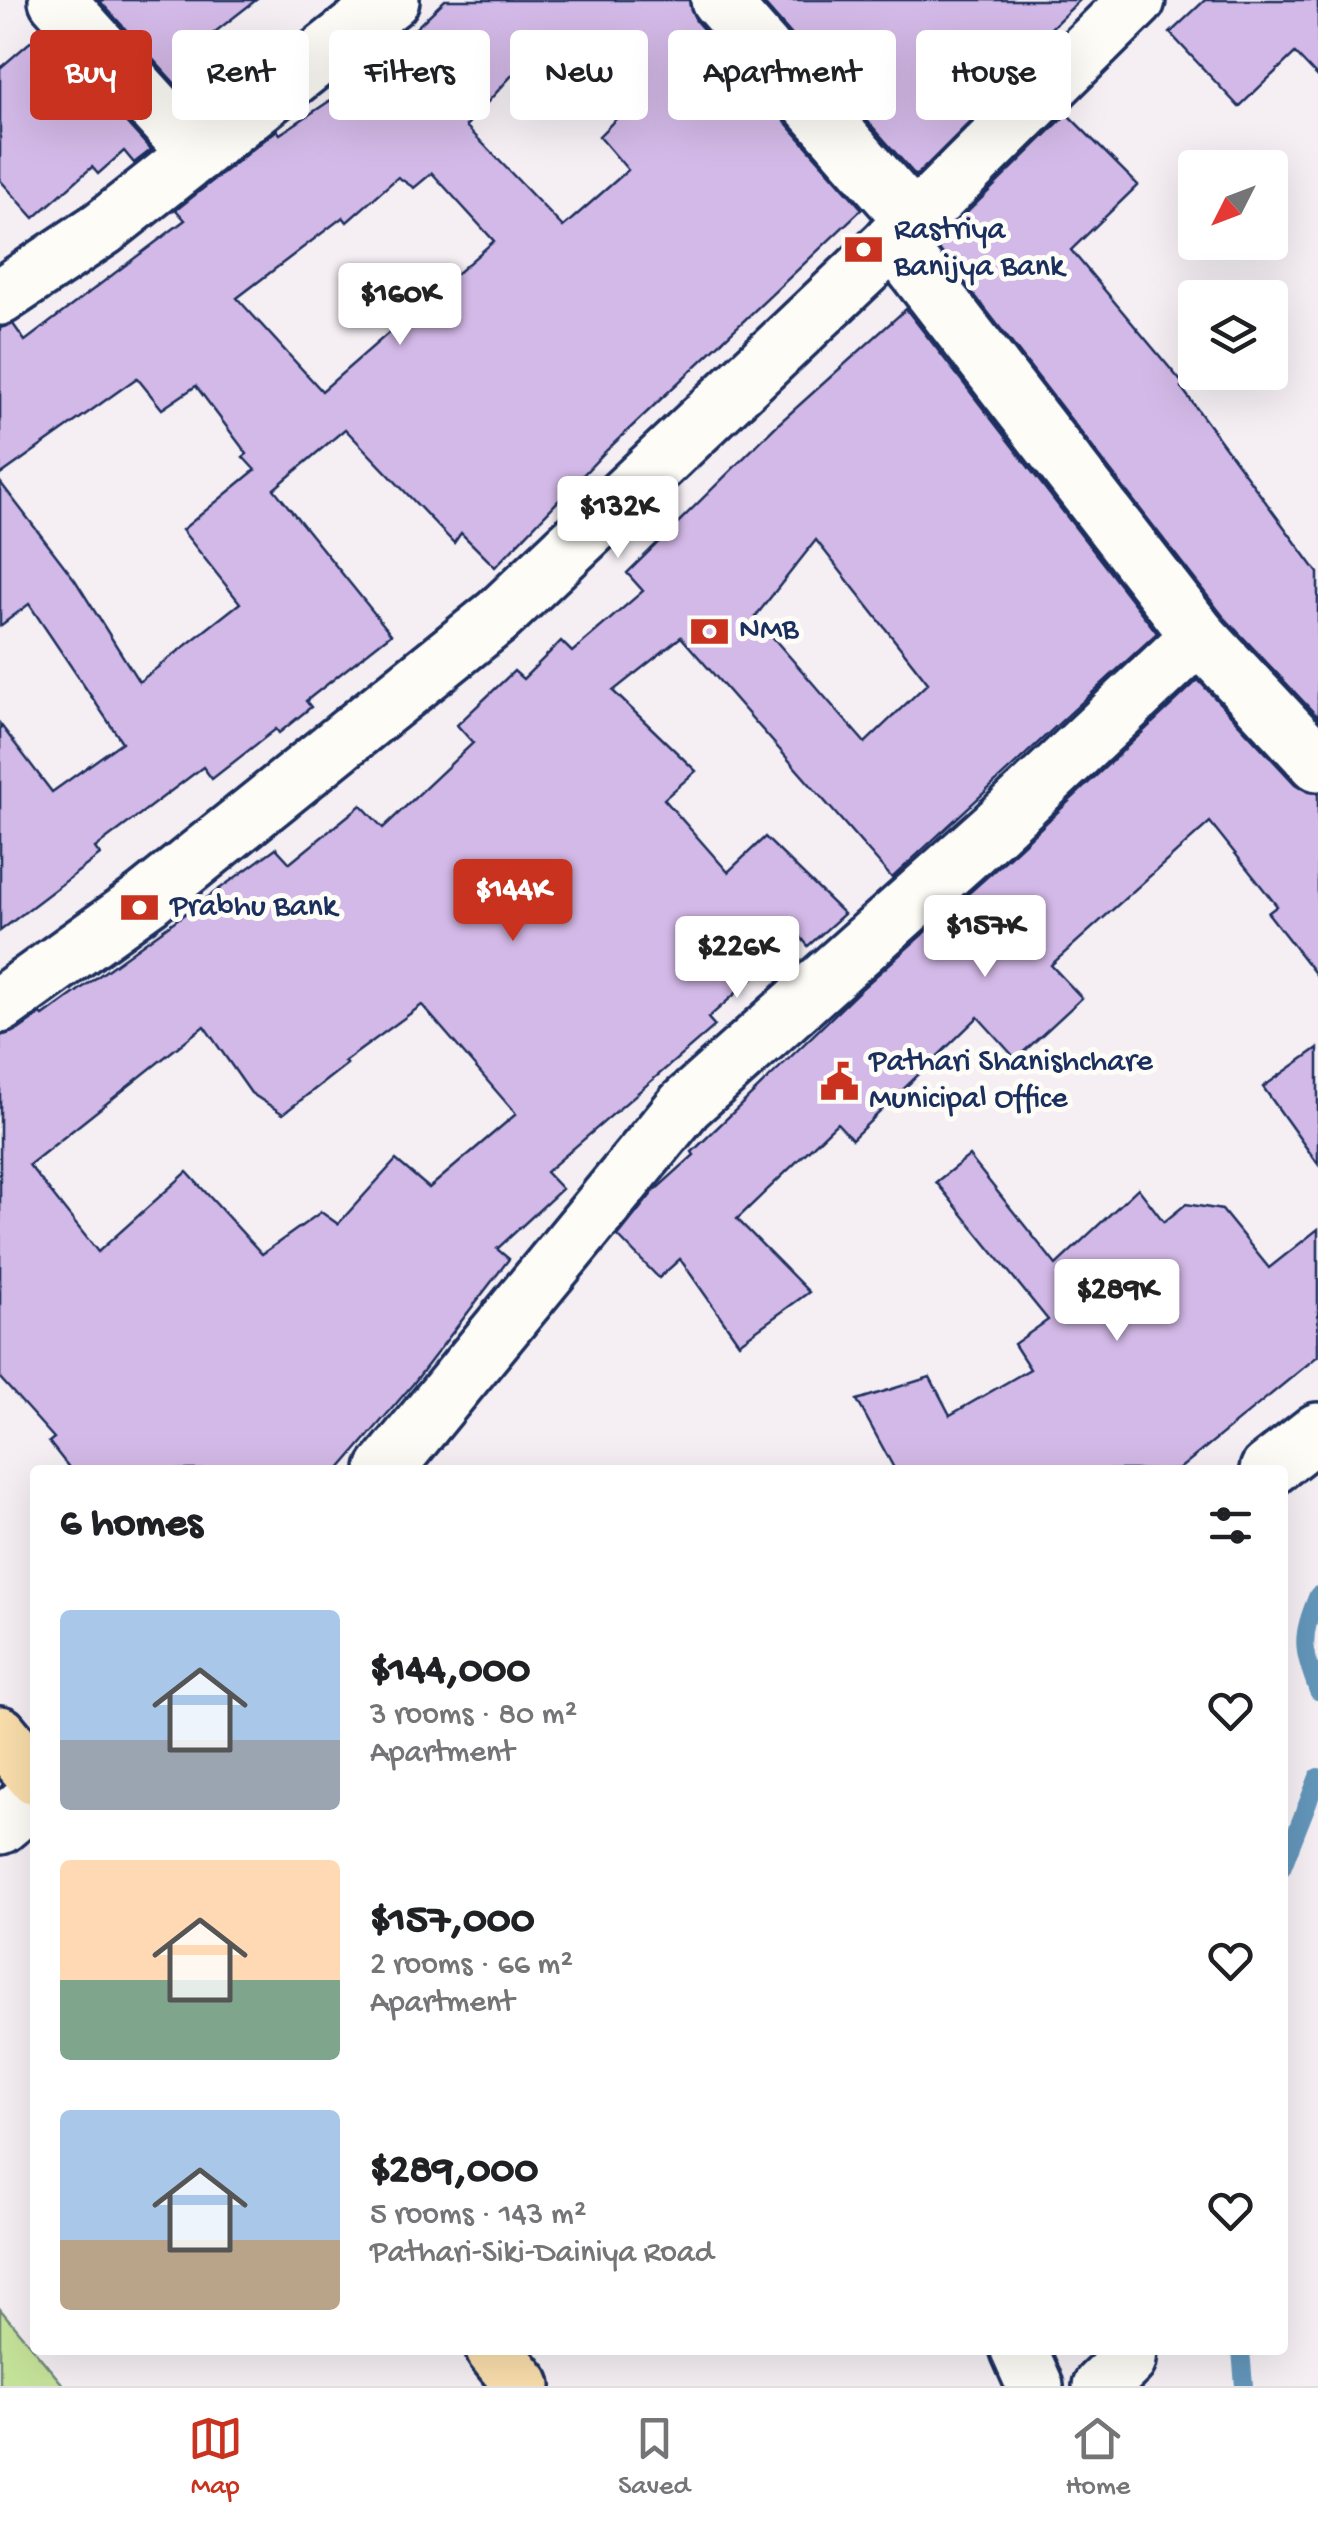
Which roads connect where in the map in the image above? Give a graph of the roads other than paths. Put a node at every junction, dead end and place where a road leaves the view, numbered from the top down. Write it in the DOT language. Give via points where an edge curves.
graph roads {
  1 [pos="56,0"];
  2 [pos="391,0"];
  3 [pos="720,0"];
  4 [pos="1137,0"];
  5 [pos="197,154"];
  6 [pos="904,230"];
  7 [pos="0,298"];
  8 [pos="1199,636"];
  9 [pos="1318,763"];
  10 [pos="0,1005"];
  11 [pos="1318,1431"];
  12 [pos="389,1465"];
  13 [pos="1274,1465"];
  14 [pos="0,1734"];
  15 [pos="30,1770"];
  16 [pos="30,1802"];
  17 [pos="0,1826"];
  18 [pos="498,2355"];
  19 [pos="1022,2355"];
  20 [pos="1128,2355"];
  21 [pos="523,2386"];
  22 [pos="1035,2386"];
  23 [pos="1101,2386"];
  1 -- 5 [label="street"];
  2 -- 5 [label="street"];
  3 -- 6 [label="street"];
  4 -- 6 [label="street"];
  5 -- 7 [label="street"];
  6 -- 8 [label="street"];
  6 -- 10 [label="street" via="498,616 147,900"];
  8 -- 9 [label="street"];
  8 -- 12 [label="street" via="685,1105"];
  11 -- 13 [label="street"];
  14 -- 15 [label="highway"];
  16 -- 17 [label="street"];
  18 -- 21 [label="highway"];
  19 -- 22 [label="street"];
  20 -- 23 [label="street"];
}
